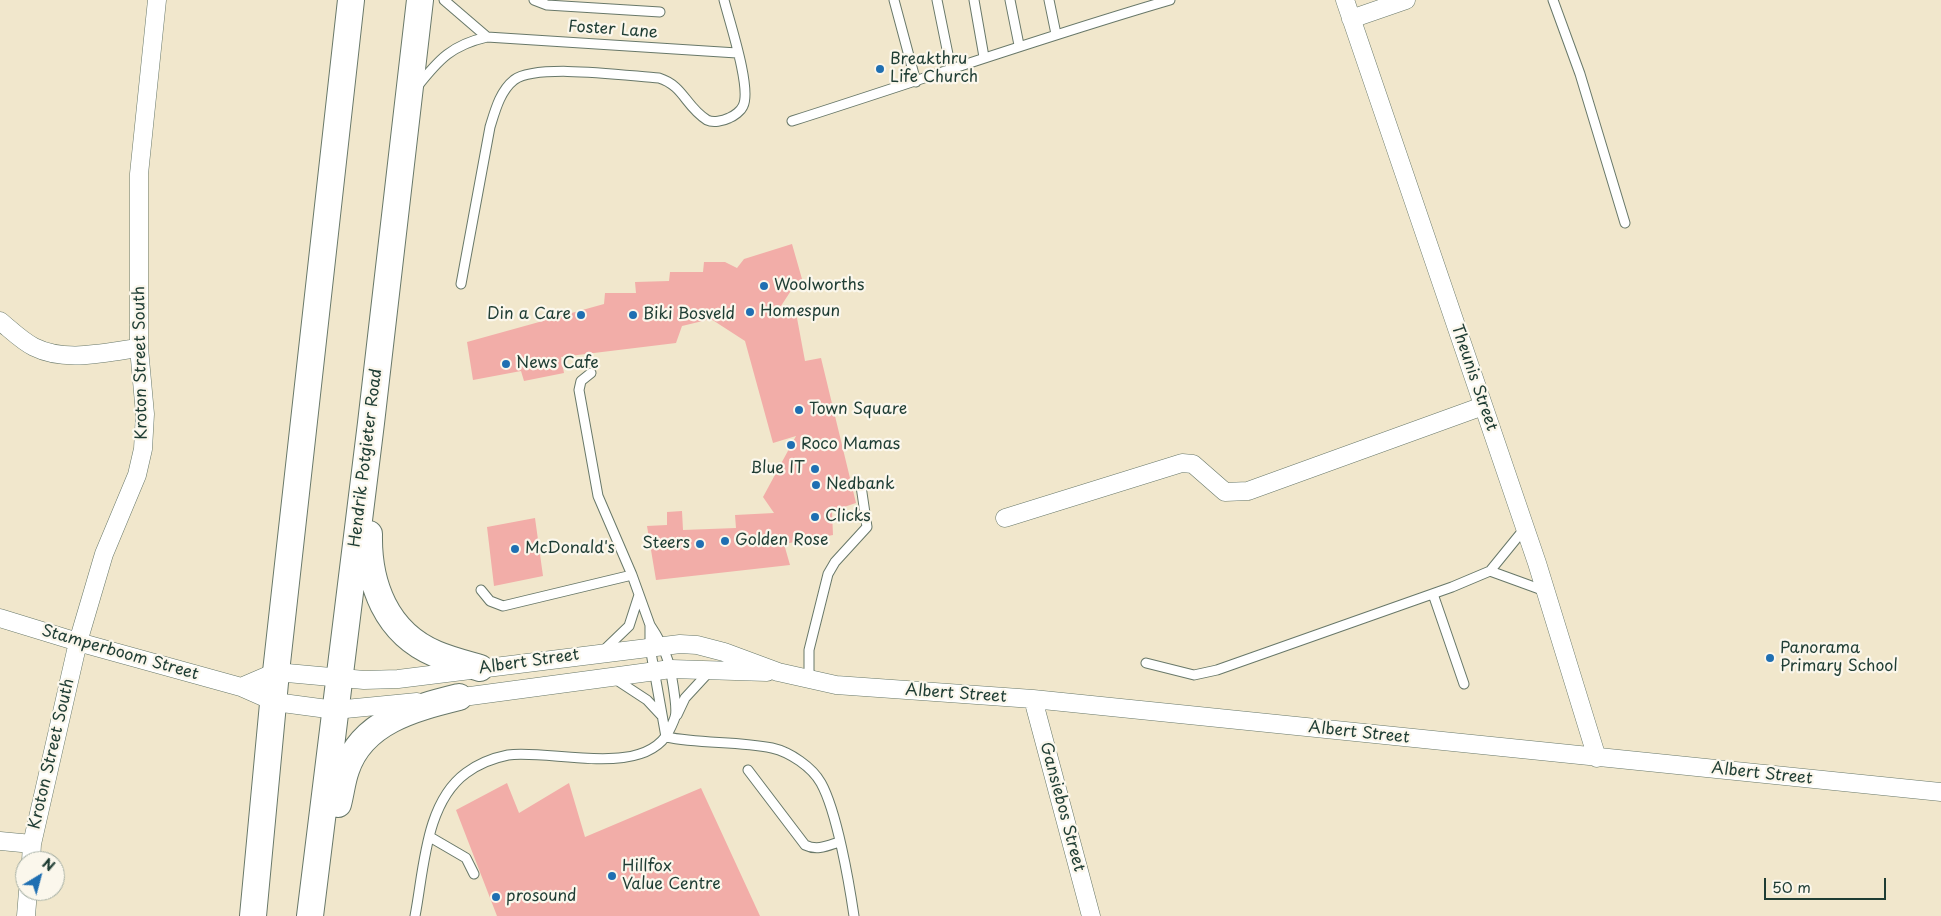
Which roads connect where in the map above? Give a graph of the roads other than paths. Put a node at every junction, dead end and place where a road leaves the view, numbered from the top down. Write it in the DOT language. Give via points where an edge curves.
graph roads {
  1 [pos="157,0"];
  2 [pos="351,0"];
  3 [pos="420,0"];
  4 [pos="444,0"];
  5 [pos="534,0"];
  6 [pos="724,0"];
  7 [pos="894,0"];
  8 [pos="937,0"];
  9 [pos="974,0"];
  10 [pos="1010,0"];
  11 [pos="1049,0"];
  12 [pos="1170,0"];
  13 [pos="1345,0"];
  14 [pos="1406,0"];
  15 [pos="1553,0"];
  16 [pos="660,12"];
  17 [pos="1351,18"];
  18 [pos="1056,34"];
  19 [pos="487,37"];
  20 [pos="1019,45"];
  21 [pos="737,53"];
  22 [pos="984,57"];
  23 [pos="951,69"];
  24 [pos="916,82"];
  25 [pos="406,101"];
  26 [pos="792,121"];
  27 [pos="1625,223"];
  28 [pos="461,284"];
  29 [pos="0,321"];
  30 [pos="139,348"];
  31 [pos="591,373"];
  32 [pos="1483,406"];
  33 [pos="371,423"];
  34 [pos="861,486"];
  35 [pos="1005,518"];
  36 [pos="1525,528"];
  37 [pos="1490,571"];
  38 [pos="632,575"];
  39 [pos="481,590"];
  40 [pos="1546,591"];
  41 [pos="1433,594"];
  42 [pos="640,595"];
  43 [pos="0,618"];
  44 [pos="650,625"];
  45 [pos="78,642"];
  46 [pos="657,647"];
  47 [pos="600,652"];
  48 [pos="1146,663"];
  49 [pos="480,668"];
  50 [pos="663,670"];
  51 [pos="711,670"];
  52 [pos="276,672"];
  53 [pos="778,672"];
  54 [pos="338,678"];
  55 [pos="613,678"];
  56 [pos="809,681"];
  57 [pos="1464,684"];
  58 [pos="241,687"];
  59 [pos="459,697"];
  60 [pos="1033,699"];
  61 [pos="275,702"];
  62 [pos="335,710"];
  63 [pos="662,715"];
  64 [pos="677,715"];
  65 [pos="666,736"];
  66 [pos="1597,758"];
  67 [pos="748,770"];
  68 [pos="1941,792"];
  69 [pos="430,837"];
  70 [pos="0,841"];
  71 [pos="839,842"];
  72 [pos="27,851"];
  73 [pos="32,851"];
  74 [pos="474,874"];
  75 [pos="27,901"];
  76 [pos="26,916"];
  77 [pos="253,916"];
  78 [pos="310,916"];
  79 [pos="314,916"];
  80 [pos="415,916"];
  81 [pos="854,916"];
  82 [pos="1091,916"];
  1 -- 30 [label="street, Kroton Street South" via="139,174"];
  2 -- 52 [label="main road"];
  3 -- 25 [label="main road, Hendrik Potgieter Road"];
  4 -- 19 [label="lane"];
  5 -- 16 [label="lane" via="547,5"];
  6 -- 21 [label="lane"];
  7 -- 24 [label="lane"];
  8 -- 23 [label="lane"];
  9 -- 22 [label="lane"];
  10 -- 20 [label="lane"];
  11 -- 18 [label="lane"];
  12 -- 18 [label="lane"];
  13 -- 17 [label="street, Theunis Street"];
  14 -- 17 [label="street"];
  15 -- 27 [label="lane" via="1580,74"];
  17 -- 32 [label="street, Theunis Street"];
  18 -- 20 [label="lane"];
  19 -- 21 [label="lane, Foster Lane"];
  19 -- 25 [label="lane, Foster Lane" via="449,51"];
  20 -- 22 [label="lane"];
  21 -- 28 [label="lane" via="746,96 743,106 724,121 709,121 687,104 672,82 659,78 563,72 528,73 514,80 497,104 490,127"];
  22 -- 23 [label="lane"];
  23 -- 24 [label="lane"];
  24 -- 26 [label="lane"];
  25 -- 33 [label="main road, Hendrik Potgieter Road"];
  29 -- 30 [label="street" via="36,348 57,354 85,355"];
  30 -- 45 [label="street, Kroton Street South" via="145,414 143,449 137,475 104,554"];
  31 -- 38 [label="lane" via="581,380 579,390 595,484"];
  32 -- 35 [label="street" via="1248,491 1225,492 1193,464 1182,463"];
  32 -- 36 [label="street, Theunis Street"];
  33 -- 49 [label="main road" via="370,566 383,607 398,628 421,646"];
  33 -- 54 [label="main road, Hendrik Potgieter Road"];
  34 -- 56 [label="lane" via="867,527 828,574 809,650"];
  36 -- 37 [label="lane"];
  36 -- 40 [label="street, Theunis Street"];
  37 -- 40 [label="lane"];
  37 -- 41 [label="lane"];
  38 -- 39 [label="lane" via="503,606 490,601"];
  38 -- 42 [label="lane"];
  40 -- 66 [label="street, Theunis Street"];
  41 -- 48 [label="lane" via="1217,670 1194,675"];
  41 -- 57 [label="lane"];
  42 -- 44 [label="lane"];
  42 -- 47 [label="lane" via="629,626"];
  43 -- 45 [label="street, Stamperboom Street"];
  44 -- 46 [label="lane"];
  44 -- 46 [label="lane"];
  45 -- 58 [label="street, Stamperboom Street"];
  45 -- 73 [label="street, Kroton Street South"];
  46 -- 47 [label="street, Albert Street"];
  46 -- 50 [label="lane"];
  46 -- 50 [label="lane"];
  46 -- 53 [label="street, Albert Street" via="697,645"];
  47 -- 49 [label="street, Albert Street"];
  49 -- 54 [label="street, Albert Street" via="398,679"];
  50 -- 51 [label="street, Albert Street"];
  50 -- 55 [label="street, Albert Street"];
  50 -- 63 [label="lane"];
  50 -- 64 [label="lane"];
  51 -- 53 [label="street, Albert Street"];
  51 -- 64 [label="lane" via="685,698"];
  52 -- 54 [label="street, Albert Street"];
  52 -- 58 [label="street"];
  52 -- 61 [label="main road"];
  53 -- 56 [label="street, Albert Street"];
  54 -- 62 [label="main road, Hendrik Potgieter Road"];
  55 -- 59 [label="street, Albert Street"];
  55 -- 63 [label="lane" via="648,700"];
  56 -- 60 [label="street, Albert Street"];
  58 -- 61 [label="street, Stamperboom Street"];
  59 -- 62 [label="street, Albert Street"];
  59 -- 79 [label="main road" via="387,720 367,735 353,754 346,770"];
  60 -- 66 [label="street, Albert Street"];
  60 -- 82 [label="street, Gansiebos Street"];
  61 -- 62 [label="street, Albert Street"];
  61 -- 77 [label="main road"];
  62 -- 78 [label="main road, Hendrik Potgieter Road"];
  63 -- 65 [label="lane"];
  64 -- 65 [label="lane"];
  65 -- 69 [label="lane" via="649,751 633,756 507,755 487,761 465,773 445,796"];
  65 -- 71 [label="lane" via="688,741 774,748 792,756 820,781"];
  66 -- 68 [label="street, Albert Street"];
  67 -- 71 [label="lane" via="806,845 819,848"];
  69 -- 74 [label="lane" via="466,858"];
  69 -- 80 [label="lane"];
  70 -- 72 [label="street"];
  71 -- 81 [label="lane"];
  75 -- 76 [label="street"];
}
